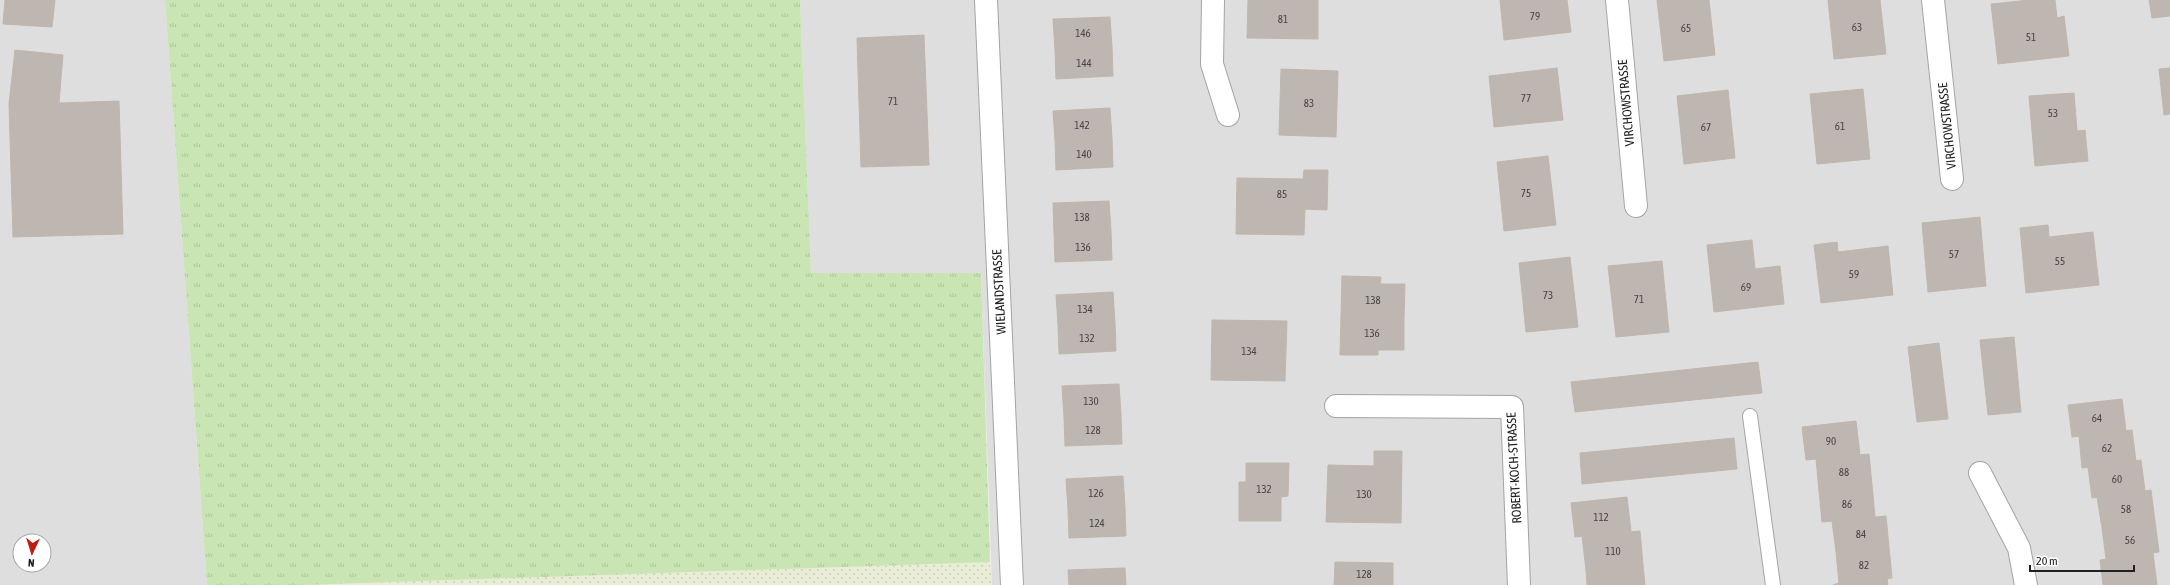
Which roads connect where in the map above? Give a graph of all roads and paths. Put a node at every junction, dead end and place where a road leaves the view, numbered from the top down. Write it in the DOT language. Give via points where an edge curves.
graph roads {
  1 [pos="986,0"];
  2 [pos="1213,0"];
  3 [pos="1617,0"];
  4 [pos="1933,0"];
  5 [pos="1228,115"];
  6 [pos="1952,179"];
  7 [pos="1636,206"];
  8 [pos="1336,406"];
  9 [pos="1750,416"];
  10 [pos="1980,473"];
  11 [pos="1012,585"];
  12 [pos="1519,585"];
  13 [pos="1773,585"];
  14 [pos="2026,585"];
  1 -- 11 [label="street, WIELANDSTRASSE"];
  2 -- 5 [label="street" via="1212,64"];
  3 -- 7 [label="street, VIRCHOWSTRASSE"];
  4 -- 6 [label="street, VIRCHOWSTRASSE"];
  8 -- 12 [label="street, ROBERT-KOCH-STRASSE" via="1512,407"];
  9 -- 13 [label="lane"];
  10 -- 14 [label="street" via="2019,548"];
}
